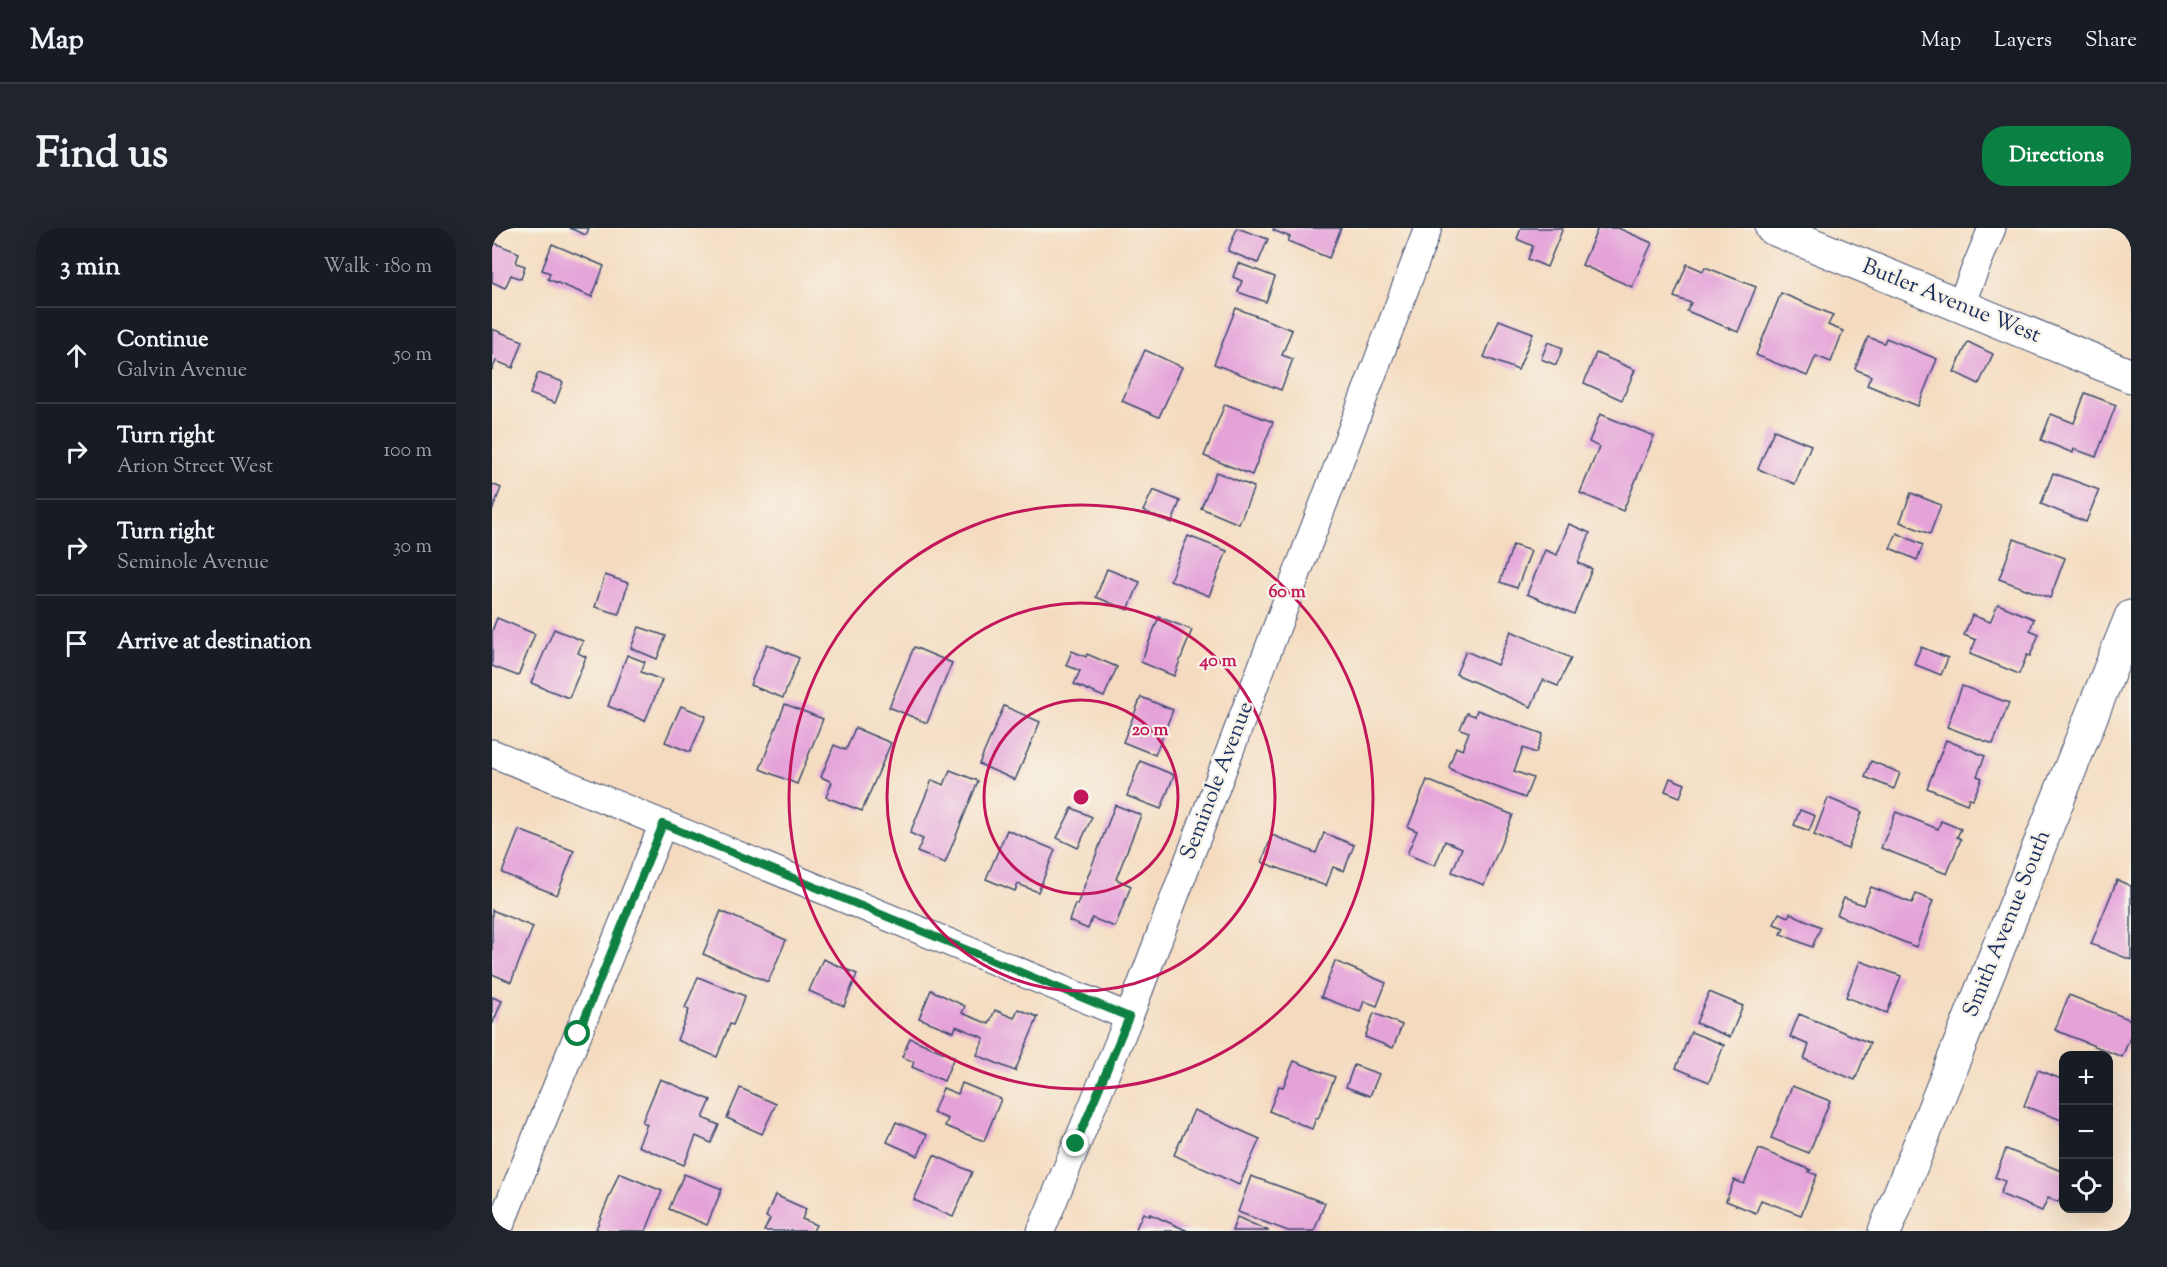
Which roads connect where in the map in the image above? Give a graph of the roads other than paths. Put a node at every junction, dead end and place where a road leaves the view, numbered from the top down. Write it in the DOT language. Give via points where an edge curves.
graph roads {
  1 [pos="1428,228"];
  2 [pos="1772,228"];
  3 [pos="1992,228"];
  4 [pos="1960,306"];
  5 [pos="2131,376"];
  6 [pos="2131,617"];
  7 [pos="492,753"];
  8 [pos="663,824"];
  9 [pos="1129,1017"];
  10 [pos="498,1231"];
  11 [pos="1041,1231"];
  12 [pos="1885,1231"];
  1 -- 9 [label="street, Seminole Avenue"];
  2 -- 4 [label="street, Butler Avenue West"];
  3 -- 4 [label="street"];
  4 -- 5 [label="street, Butler Avenue West"];
  6 -- 12 [label="street, Smith Avenue South"];
  7 -- 8 [label="street"];
  8 -- 9 [label="street"];
  8 -- 10 [label="street"];
  9 -- 11 [label="street, Seminole Avenue"];
}
